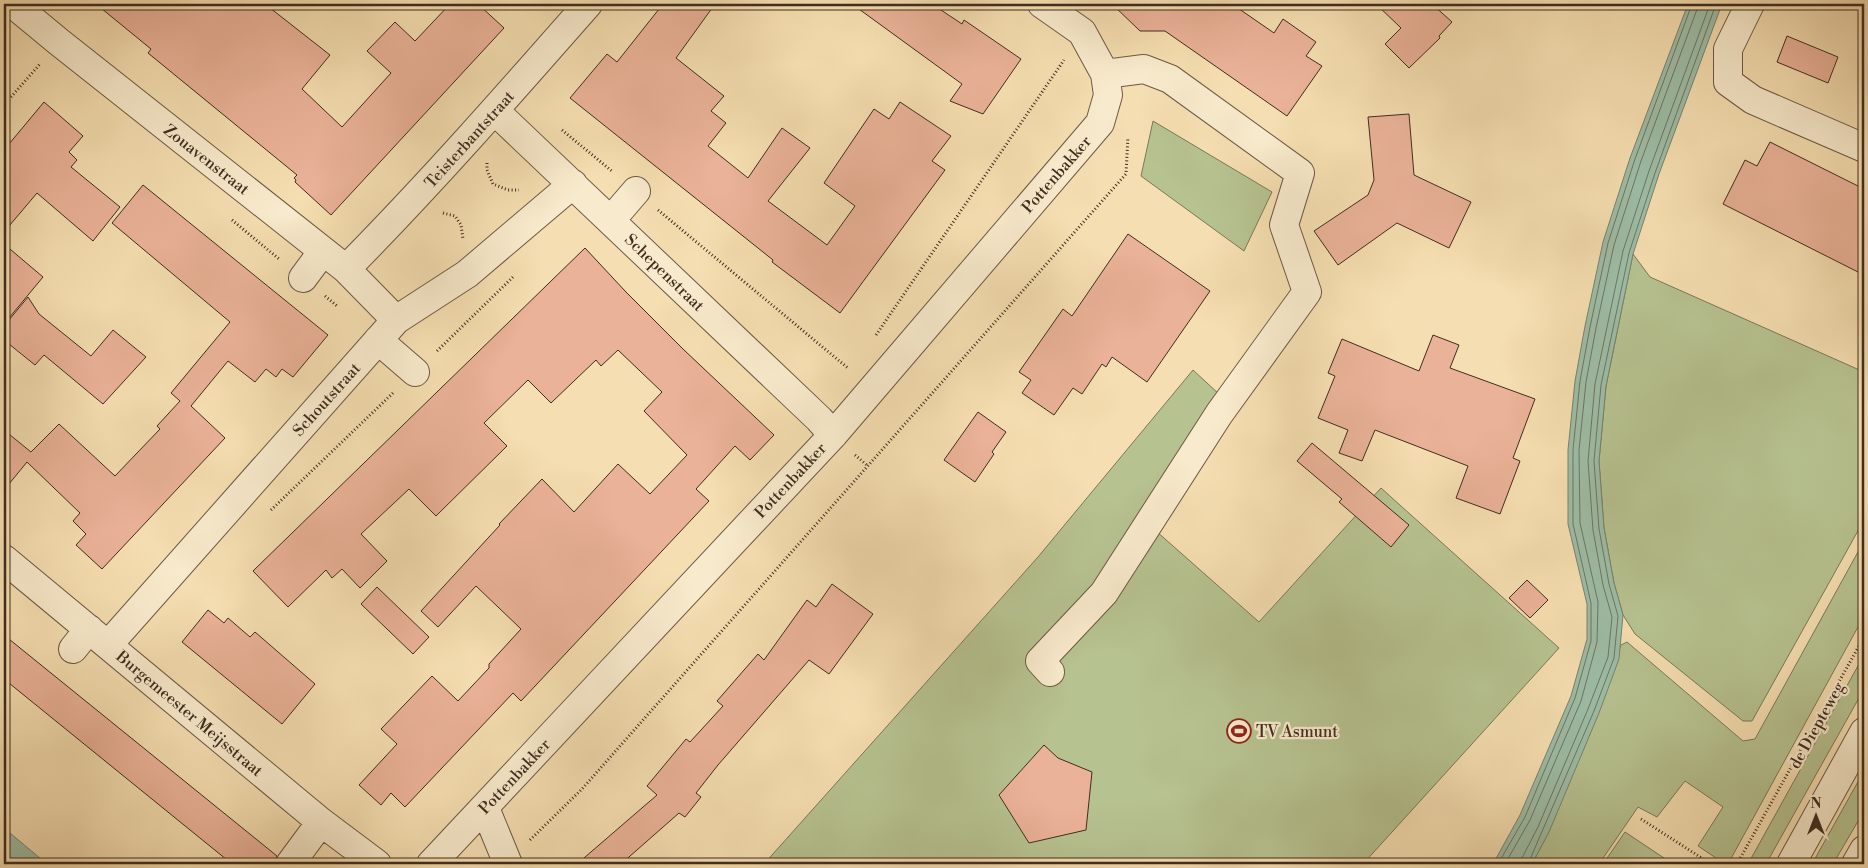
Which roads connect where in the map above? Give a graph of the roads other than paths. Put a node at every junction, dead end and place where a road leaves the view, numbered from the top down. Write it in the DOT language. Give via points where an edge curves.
graph roads {
  1 [pos="588,4"];
  2 [pos="1750,4"];
  3 [pos="1052,6"];
  4 [pos="13,9"];
  5 [pos="1105,74"];
  6 [pos="488,119"];
  7 [pos="1864,148"];
  8 [pos="573,184"];
  9 [pos="636,191"];
  10 [pos="611,220"];
  11 [pos="323,251"];
  12 [pos="346,270"];
  13 [pos="302,278"];
  14 [pos="396,320"];
  15 [pos="378,340"];
  16 [pos="415,372"];
  17 [pos="833,434"];
  18 [pos="4,559"];
  19 [pos="90,641"];
  20 [pos="1050,672"];
  21 [pos="1864,732"];
  22 [pos="486,808"];
  23 [pos="321,822"];
  24 [pos="1864,850"];
  25 [pos="508,863"];
  26 [pos="290,864"];
  27 [pos="378,864"];
  28 [pos="432,864"];
  29 [pos="1791,864"];
  30 [pos="1856,864"];
  1 -- 6 [label="street, Teisterbantstraat"];
  2 -- 7 [label="street" via="1728,49 1728,82 1753,100"];
  3 -- 5 [label="street, Pottenbakker" via="1082,32"];
  4 -- 11 [label="street, Zouavenstraat"];
  5 -- 17 [label="street, Pottenbakker" via="1108,95 1100,123"];
  5 -- 20 [label="street" via="1144,69 1170,79 1300,173 1284,224 1307,292 1219,414 1104,593 1040,661"];
  6 -- 8 [label="street, Schepenstraat"];
  6 -- 12 [label="street, Teisterbantstraat"];
  8 -- 10 [label="street, Schepenstraat"];
  8 -- 14 [label="street, Schoutstraat" via="467,274"];
  9 -- 10 [label="street"];
  10 -- 17 [label="street, Schepenstraat"];
  11 -- 12 [label="street, Zouavenstraat"];
  11 -- 13 [label="street"];
  12 -- 14 [label="street, Zouavenstraat"];
  14 -- 15 [label="street, Schoutstraat"];
  15 -- 16 [label="street"];
  15 -- 19 [label="street, Schoutstraat"];
  17 -- 22 [label="street, Pottenbakker"];
  18 -- 19 [label="street, Burgemeester Meijsstraat"];
  19 -- 23 [label="street, Burgemeester Meijsstraat"];
  21 -- 29 [label="street"];
  22 -- 25 [label="street"];
  22 -- 28 [label="street, Pottenbakker"];
  23 -- 26 [label="street"];
  23 -- 27 [label="street, Burgemeester Meijsstraat"];
  24 -- 30 [label="street"];
}
